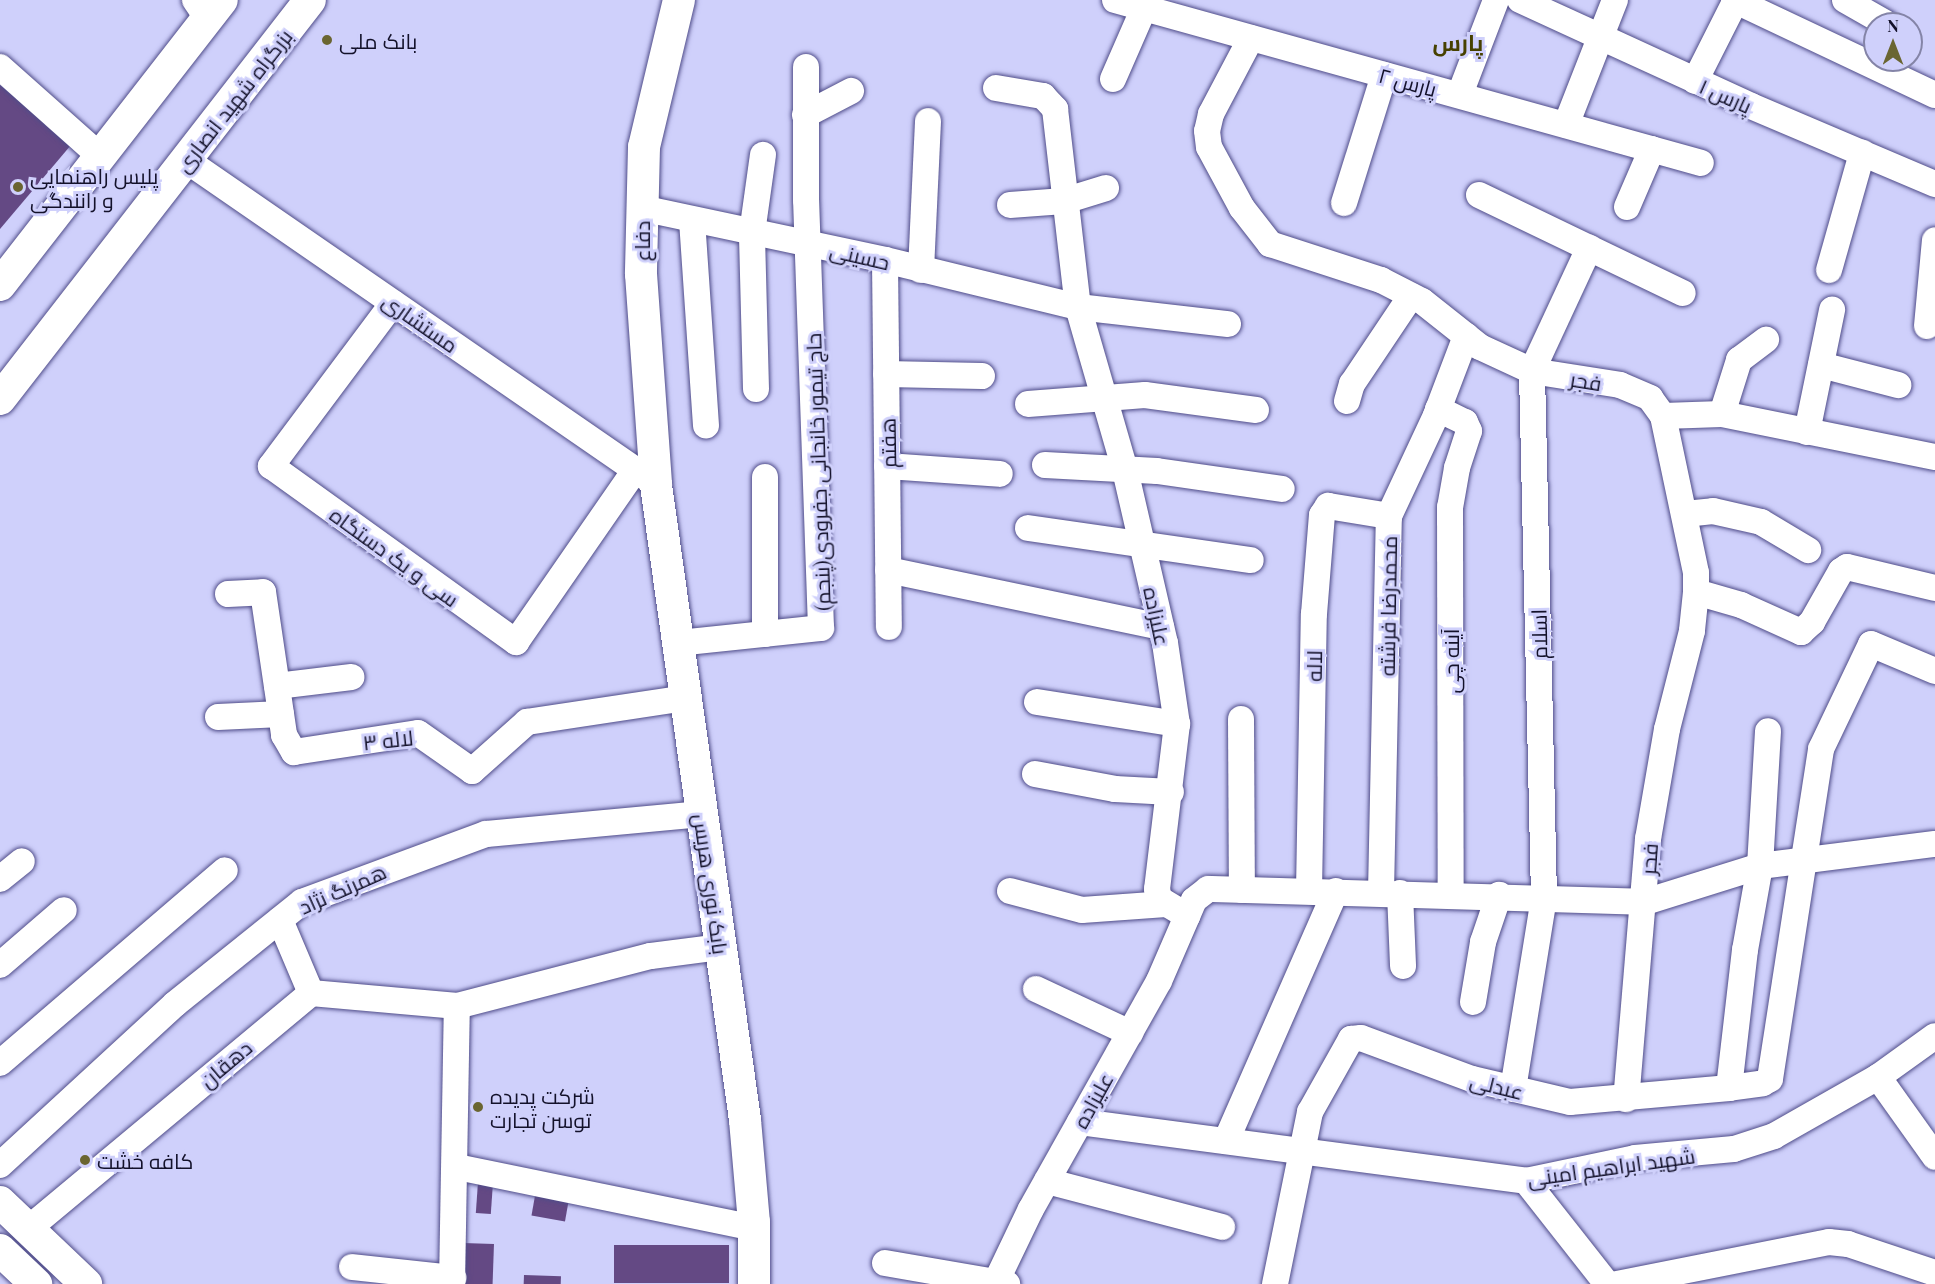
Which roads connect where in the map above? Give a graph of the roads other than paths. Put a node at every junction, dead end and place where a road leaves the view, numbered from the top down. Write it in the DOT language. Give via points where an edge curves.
graph roads {
  1 [pos="310,0"];
  2 [pos="679,0"];
  3 [pos="1115,0"];
  4 [pos="1496,0"];
  5 [pos="1520,0"];
  6 [pos="1616,0"];
  7 [pos="1735,0"];
  8 [pos="1845,0"];
  9 [pos="208,6"];
  10 [pos="1143,8"];
  11 [pos="1866,12"];
  12 [pos="1599,36"];
  13 [pos="1251,38"];
  14 [pos="1863,54"];
  15 [pos="0,67"];
  16 [pos="806,67"];
  17 [pos="1904,72"];
  18 [pos="1384,75"];
  19 [pos="1113,79"];
  20 [pos="1695,81"];
  21 [pos="996,88"];
  22 [pos="851,91"];
  23 [pos="1460,94"];
  24 [pos="1935,95"];
  25 [pos="805,115"];
  26 [pos="928,121"];
  27 [pos="1566,125"];
  28 [pos="1652,149"];
  29 [pos="1862,153"];
  30 [pos="764,155"];
  31 [pos="100,156"];
  32 [pos="186,160"];
  33 [pos="1701,163"];
  34 [pos="1935,184"];
  35 [pos="1106,188"];
  36 [pos="1479,195"];
  37 [pos="1064,201"];
  38 [pos="1344,203"];
  39 [pos="1010,205"];
  40 [pos="1627,207"];
  41 [pos="641,208"];
  42 [pos="692,220"];
  43 [pos="752,233"];
  44 [pos="1935,240"];
  45 [pos="810,244"];
  46 [pos="1589,248"];
  47 [pos="1071,254"];
  48 [pos="885,260"];
  49 [pos="921,270"];
  50 [pos="1829,270"];
  51 [pos="0,285"];
  52 [pos="1683,292"];
  53 [pos="1411,296"];
  54 [pos="393,303"];
  55 [pos="1078,307"];
  56 [pos="1832,310"];
  57 [pos="1228,324"];
  58 [pos="1927,326"];
  59 [pos="1466,336"];
  60 [pos="1766,340"];
  61 [pos="1821,365"];
  62 [pos="1532,371"];
  63 [pos="886,374"];
  64 [pos="982,376"];
  65 [pos="1898,385"];
  66 [pos="756,388"];
  67 [pos="1104,396"];
  68 [pos="0,399"];
  69 [pos="1347,401"];
  70 [pos="1028,404"];
  71 [pos="1438,409"];
  72 [pos="1256,410"];
  73 [pos="1722,414"];
  74 [pos="1663,416"];
  75 [pos="706,426"];
  76 [pos="1807,432"];
  77 [pos="1935,458"];
  78 [pos="1045,465"];
  79 [pos="887,466"];
  80 [pos="1125,470"];
  81 [pos="1000,474"];
  82 [pos="765,477"];
  83 [pos="646,478"];
  84 [pos="1282,489"];
  85 [pos="1685,514"];
  86 [pos="1389,516"];
  87 [pos="1028,528"];
  88 [pos="1143,545"];
  89 [pos="1808,550"];
  90 [pos="1251,560"];
  91 [pos="888,570"];
  92 [pos="1935,588"];
  93 [pos="1696,592"];
  94 [pos="228,594"];
  95 [pos="889,627"];
  96 [pos="1161,627"];
  97 [pos="765,634"];
  98 [pos="678,643"];
  99 [pos="1935,671"];
  100 [pos="351,677"];
  101 [pos="276,686"];
  102 [pos="686,698"];
  103 [pos="1037,702"];
  104 [pos="280,714"];
  105 [pos="218,717"];
  106 [pos="1241,719"];
  107 [pos="1177,724"];
  108 [pos="1768,731"];
  109 [pos="1035,774"];
  110 [pos="1171,792"];
  111 [pos="702,814"];
  112 [pos="1935,844"];
  113 [pos="1804,859"];
  114 [pos="22,861"];
  115 [pos="1760,866"];
  116 [pos="225,870"];
  117 [pos="0,879"];
  118 [pos="1242,890"];
  119 [pos="1010,891"];
  120 [pos="1309,891"];
  121 [pos="1336,891"];
  122 [pos="1391,892"];
  123 [pos="1451,894"];
  124 [pos="1499,896"];
  125 [pos="1544,897"];
  126 [pos="1645,902"];
  127 [pos="1182,906"];
  128 [pos="64,910"];
  129 [pos="279,920"];
  130 [pos="720,947"];
  131 [pos="0,965"];
  132 [pos="1403,966"];
  133 [pos="1036,989"];
  134 [pos="312,993"];
  135 [pos="1473,1002"];
  136 [pos="457,1006"];
  137 [pos="1130,1033"];
  138 [pos="1935,1036"];
  139 [pos="0,1063"];
  140 [pos="1878,1077"];
  141 [pos="1729,1088"];
  142 [pos="1513,1089"];
  143 [pos="1626,1099"];
  144 [pos="1080,1122"];
  145 [pos="1226,1141"];
  146 [pos="1301,1151"];
  147 [pos="1935,1156"];
  148 [pos="0,1165"];
  149 [pos="457,1167"];
  150 [pos="1047,1181"];
  151 [pos="1526,1181"];
  152 [pos="0,1202"];
  153 [pos="1222,1227"];
  154 [pos="754,1228"];
  155 [pos="28,1229"];
  156 [pos="0,1250"];
  157 [pos="885,1263"];
  158 [pos="352,1267"];
  159 [pos="1935,1273"];
  160 [pos="453,1281"];
  161 [pos="1000,1283"];
  162 [pos="36,1284"];
  163 [pos="86,1284"];
  164 [pos="754,1284"];
  165 [pos="1275,1284"];
  166 [pos="1607,1284"];
  167 [pos="1617,1284"];
  1 -- 32 [label="main road, بزرگراه شهید انصاری"];
  2 -- 41 [label="main road, دفاع" via="644,147"];
  3 -- 10 [label="street, پارس ۲"];
  4 -- 23 [label="street"];
  5 -- 12 [label="street, پارس ۱"];
  6 -- 12 [label="street"];
  7 -- 14 [label="street"];
  7 -- 20 [label="street"];
  8 -- 11 [label="street"];
  9 -- 31 [label="main road"];
  10 -- 13 [label="street, پارس ۲"];
  10 -- 19 [label="street"];
  12 -- 20 [label="street, پارس ۱"];
  12 -- 27 [label="street"];
  13 -- 18 [label="street, پارس ۲"];
  13 -- 53 [label="street, فجر" via="1211,114 1208,132 1209,147 1242,208 1270,244 1381,280"];
  15 -- 31 [label="street"];
  16 -- 25 [label="street"];
  17 -- 24 [label="street"];
  18 -- 23 [label="street, پارس ۲"];
  18 -- 38 [label="street"];
  20 -- 29 [label="street, پارس ۱"];
  21 -- 37 [label="street, علیزاده" via="1050,99 1055,109"];
  22 -- 25 [label="street"];
  23 -- 27 [label="street, پارس ۲"];
  25 -- 45 [label="street"];
  26 -- 49 [label="street"];
  27 -- 28 [label="street, پارس ۲"];
  28 -- 33 [label="street, پارس ۲"];
  28 -- 40 [label="street"];
  29 -- 34 [label="street, پارس ۱"];
  29 -- 50 [label="street"];
  30 -- 43 [label="street"];
  31 -- 51 [label="main road"];
  32 -- 54 [label="street, مستشاری"];
  32 -- 68 [label="main road, بزرگراه شهید انصاری"];
  35 -- 37 [label="street"];
  36 -- 46 [label="street"];
  37 -- 39 [label="street"];
  37 -- 55 [label="street, علیزاده"];
  41 -- 42 [label="street, حسینی"];
  41 -- 83 [label="main road, دفاع"];
  42 -- 43 [label="street, حسینی"];
  42 -- 75 [label="street"];
  43 -- 45 [label="street, حسینی"];
  43 -- 66 [label="street"];
  44 -- 58 [label="street"];
  45 -- 48 [label="street, حسینی"];
  45 -- 97 [label="street, حاج تیمور خانجانی جفرودی(پنجم)" via="821,628"];
  46 -- 52 [label="street"];
  46 -- 62 [label="street"];
  47 -- 55 [label="street, علیزاده"];
  48 -- 49 [label="street, حسینی"];
  48 -- 63 [label="street, هفتم"];
  49 -- 55 [label="street, حسینی"];
  53 -- 59 [label="street, فجر"];
  53 -- 69 [label="street" via="1352,384"];
  54 -- 83 [label="street, مستشاری"];
  54 -- 83 [label="street, سی و یک دستگاه" via="270,466 516,642"];
  55 -- 57 [label="street"];
  55 -- 67 [label="street, علیزاده"];
  56 -- 61 [label="street"];
  59 -- 62 [label="street, فجر" via="1480,347"];
  59 -- 71 [label="street, محمدرضا فرشته"];
  60 -- 73 [label="street" via="1739,360"];
  61 -- 65 [label="street"];
  61 -- 76 [label="street"];
  62 -- 74 [label="street, فجر" via="1620,385 1650,398"];
  62 -- 125 [label="street, اسلام"];
  63 -- 64 [label="street"];
  63 -- 79 [label="street, هفتم"];
  67 -- 70 [label="street"];
  67 -- 72 [label="street" via="1144,395"];
  67 -- 80 [label="street, علیزاده"];
  71 -- 86 [label="street, محمدرضا فرشته"];
  71 -- 123 [label="street, آینه چی" via="1465,422 1469,431 1456,468 1450,507"];
  73 -- 74 [label="street"];
  73 -- 76 [label="street"];
  74 -- 85 [label="street, فجر"];
  76 -- 77 [label="street"];
  78 -- 80 [label="street"];
  79 -- 81 [label="street"];
  79 -- 91 [label="street, هفتم"];
  80 -- 84 [label="street"];
  80 -- 88 [label="street, علیزاده"];
  82 -- 97 [label="street"];
  83 -- 98 [label="main road, بابک نوری هریس"];
  85 -- 89 [label="street" via="1713,511 1761,522"];
  85 -- 93 [label="street, فجر"];
  86 -- 120 [label="street, لاله" via="1328,506 1322,515 1314,614"];
  86 -- 122 [label="street, محمدرضا فرشته"];
  87 -- 88 [label="street"];
  88 -- 90 [label="street"];
  88 -- 96 [label="street, علیزاده"];
  91 -- 95 [label="street, هفتم"];
  91 -- 96 [label="street"];
  92 -- 93 [label="street" via="1847,567 1812,622 1801,632 1741,605"];
  93 -- 126 [label="street, فجر" via="1692,631 1667,729 1650,828"];
  94 -- 101 [label="street, لاله ۳" via="263,592"];
  96 -- 107 [label="street, علیزاده"];
  97 -- 98 [label="street, حاج تیمور خانجانی جفرودی(پنجم)"];
  98 -- 102 [label="main road, بابک نوری هریس"];
  99 -- 113 [label="street" via="1871,644 1821,749"];
  100 -- 101 [label="street"];
  101 -- 104 [label="street, لاله ۳"];
  102 -- 104 [label="street, لاله ۳" via="527,722 472,771 418,733 294,752 284,735"];
  102 -- 111 [label="main road, بابک نوری هریس"];
  103 -- 107 [label="street"];
  104 -- 105 [label="street"];
  106 -- 118 [label="street"];
  107 -- 110 [label="street, علیزاده"];
  108 -- 115 [label="street"];
  109 -- 110 [label="street" via="1115,789"];
  110 -- 127 [label="street, علیزاده" via="1157,889 1159,899"];
  111 -- 129 [label="street, همرنگ نژاد" via="486,834 313,897"];
  111 -- 130 [label="main road, بابک نوری هریس"];
  112 -- 113 [label="street"];
  113 -- 115 [label="street"];
  113 -- 141 [label="street, عبدلی" via="1770,1079"];
  114 -- 117 [label="street"];
  115 -- 126 [label="street"];
  115 -- 141 [label="street" via="1745,950"];
  116 -- 139 [label="street"];
  118 -- 120 [label="street"];
  118 -- 127 [label="street" via="1208,889"];
  119 -- 127 [label="street" via="1082,910"];
  120 -- 121 [label="street"];
  121 -- 122 [label="street"];
  121 -- 145 [label="street"];
  122 -- 123 [label="street"];
  122 -- 132 [label="street, محمدرضا فرشته"];
  123 -- 124 [label="street"];
  124 -- 125 [label="street"];
  124 -- 135 [label="street" via="1483,942"];
  125 -- 126 [label="street"];
  125 -- 142 [label="street, اسلام"];
  126 -- 143 [label="street, فجر"];
  127 -- 137 [label="street, علیزاده" via="1160,981"];
  128 -- 131 [label="street"];
  129 -- 134 [label="street"];
  129 -- 148 [label="street, همرنگ نژاد" via="175,1004"];
  130 -- 136 [label="street" via="651,956"];
  130 -- 154 [label="main road, بابک نوری هریس" via="745,1120"];
  133 -- 137 [label="street"];
  134 -- 136 [label="street"];
  134 -- 155 [label="street, دهقان"];
  136 -- 149 [label="street"];
  137 -- 144 [label="street, علیزاده"];
  138 -- 140 [label="street, شهید ابراهیم امینی"];
  140 -- 147 [label="street"];
  140 -- 151 [label="street, شهید ابراهیم امینی" via="1804,1122 1734,1149 1635,1158"];
  141 -- 143 [label="street, عبدلی"];
  142 -- 143 [label="street, عبدلی" via="1569,1102"];
  142 -- 146 [label="street, عبدلی" via="1472,1079 1361,1038 1351,1039 1310,1112"];
  144 -- 145 [label="street, شهید ابراهیم امینی"];
  144 -- 150 [label="street, علیزاده"];
  145 -- 146 [label="street, شهید ابراهیم امینی"];
  146 -- 151 [label="street, شهید ابراهیم امینی"];
  146 -- 165 [label="street"];
  149 -- 154 [label="street"];
  149 -- 160 [label="street"];
  150 -- 153 [label="street"];
  150 -- 161 [label="street, علیزاده"];
  151 -- 166 [label="street"];
  152 -- 155 [label="main road"];
  154 -- 164 [label="main road, بابک نوری هریس"];
  155 -- 163 [label="main road"];
  156 -- 162 [label="main road"];
  157 -- 161 [label="street"];
  158 -- 160 [label="street"];
  159 -- 167 [label="street" via="1848,1244 1829,1242"];
}
